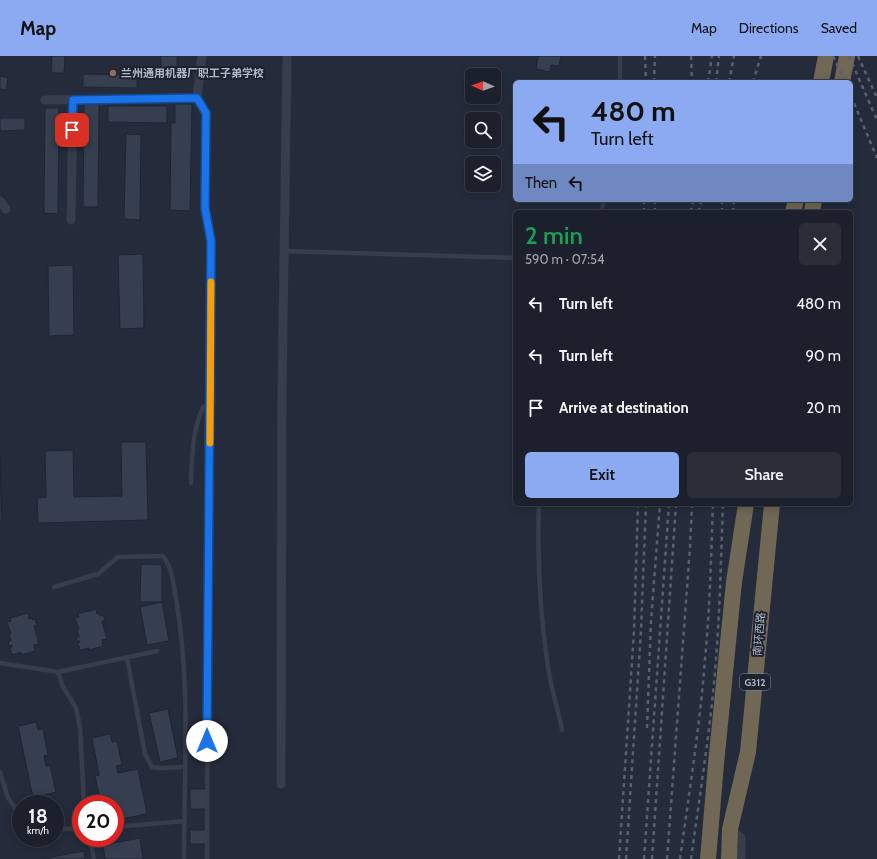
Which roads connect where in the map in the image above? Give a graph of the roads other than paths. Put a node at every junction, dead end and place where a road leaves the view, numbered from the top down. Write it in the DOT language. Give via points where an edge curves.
graph roads {
  1 [pos="202,56"];
  2 [pos="287,56"];
  3 [pos="620,56"];
  4 [pos="826,56"];
  5 [pos="847,56"];
  6 [pos="620,80"];
  7 [pos="821,80"];
  8 [pos="842,80"];
  9 [pos="197,98"];
  10 [pos="45,100"];
  11 [pos="73,100"];
  12 [pos="0,201"];
  13 [pos="6,209"];
  14 [pos="71,220"];
  15 [pos="284,251"];
  16 [pos="513,258"];
  17 [pos="211,404"];
  18 [pos="191,483"];
  19 [pos="539,506"];
  20 [pos="746,506"];
  21 [pos="772,506"];
  22 [pos="54,587"];
  23 [pos="157,651"];
  24 [pos="126,658"];
  25 [pos="0,663"];
  26 [pos="58,672"];
  27 [pos="562,730"];
  28 [pos="185,767"];
  29 [pos="0,772"];
  30 [pos="281,784"];
  31 [pos="84,795"];
  32 [pos="12,804"];
  33 [pos="184,821"];
  34 [pos="124,826"];
  35 [pos="730,829"];
  36 [pos="92,847"];
  37 [pos="94,859"];
  38 [pos="184,859"];
  39 [pos="207,859"];
  40 [pos="708,859"];
  41 [pos="729,859"];
  42 [pos="742,859"];
  1 -- 9 [label="street"];
  2 -- 15 [label="street"];
  3 -- 6 [label="lane"];
  4 -- 7 [label="highway"];
  5 -- 8 [label="highway"];
  9 -- 11 [label="street"];
  9 -- 17 [label="street" via="206,113 205,208 211,241"];
  10 -- 11 [label="street"];
  11 -- 14 [label="street"];
  12 -- 13 [label="street"];
  15 -- 16 [label="lane"];
  15 -- 30 [label="street"];
  17 -- 18 [label="lane" via="203,407 197,420 193,438"];
  17 -- 39 [label="lane"];
  19 -- 27 [label="lane" via="539,573 544,636 548,668"];
  20 -- 40 [label="highway, G312" via="734,582"];
  21 -- 35 [label="highway, 南环西路 / G312" via="748,752"];
  22 -- 28 [label="lane" via="98,574 118,557 163,556 170,565 179,615 185,693"];
  23 -- 24 [label="lane"];
  24 -- 26 [label="lane"];
  24 -- 28 [label="lane" via="145,754 152,767"];
  25 -- 26 [label="lane"];
  26 -- 31 [label="lane" via="76,708 80,727"];
  28 -- 33 [label="lane"];
  29 -- 32 [label="lane"];
  33 -- 34 [label="lane"];
  33 -- 38 [label="lane"];
  35 -- 41 [label="highway, 南环西路 / G312"];
  35 -- 42 [label="street" via="741,838"];
  36 -- 37 [label="lane"];
}
